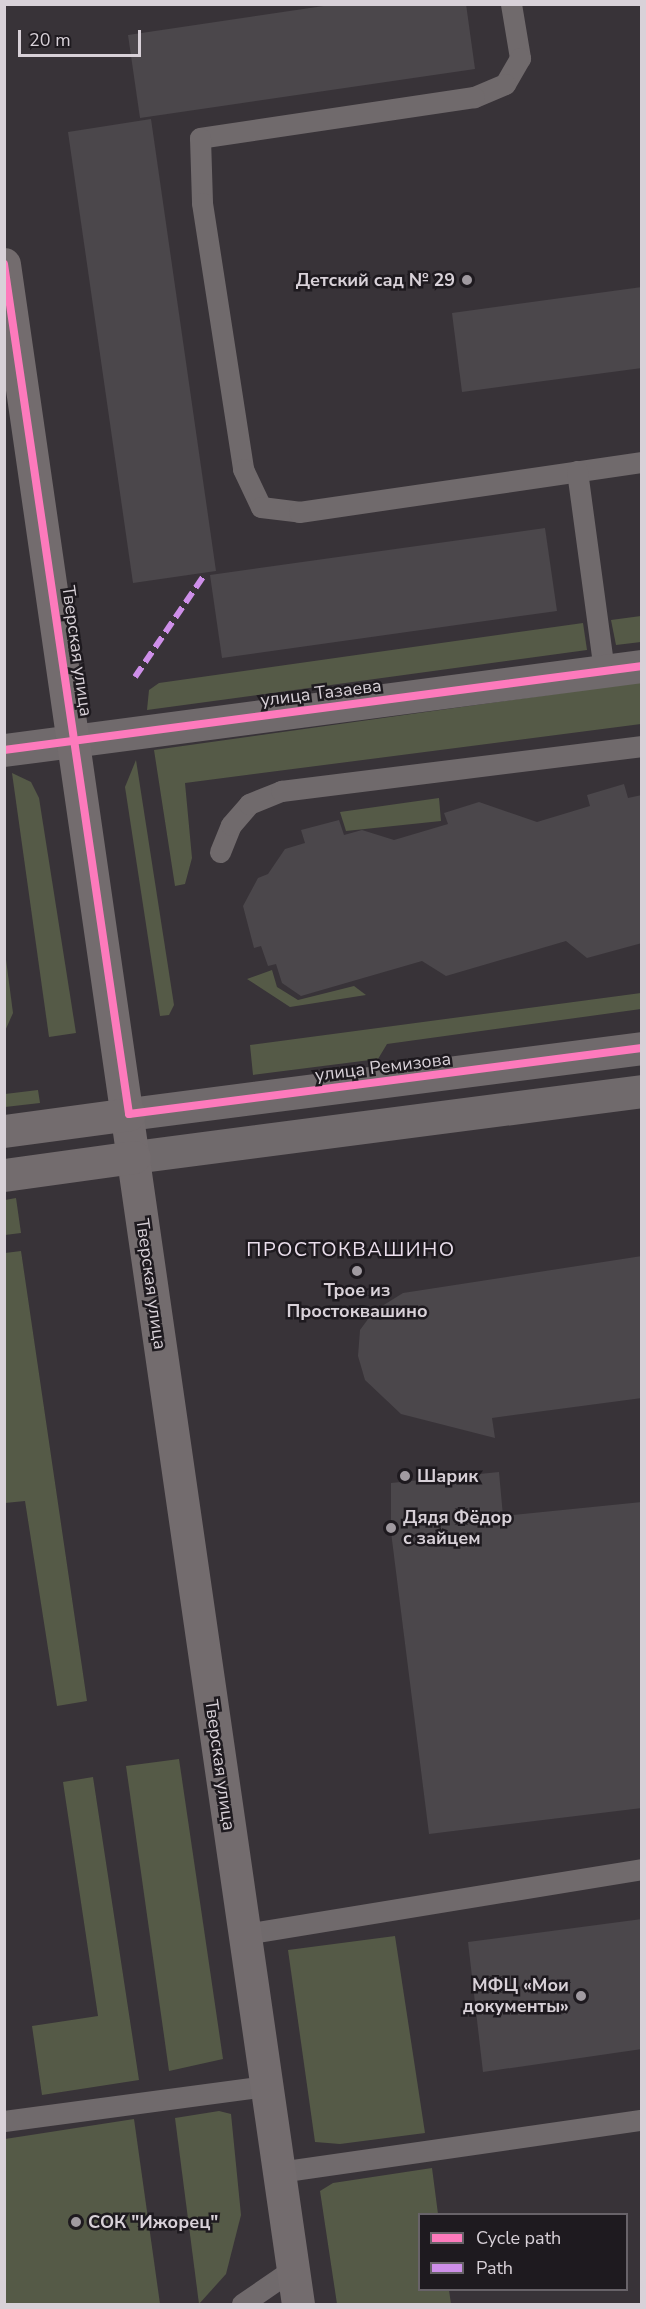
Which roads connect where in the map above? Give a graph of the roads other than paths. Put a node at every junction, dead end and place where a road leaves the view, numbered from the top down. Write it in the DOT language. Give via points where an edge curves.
graph roads {
  1 [pos="511,4"];
  2 [pos="4,264"];
  3 [pos="642,462"];
  4 [pos="577,471"];
  5 [pos="642,666"];
  6 [pos="604,671"];
  7 [pos="75,741"];
  8 [pos="642,746"];
  9 [pos="4,750"];
  10 [pos="220,852"];
  11 [pos="642,1048"];
  12 [pos="642,1091"];
  13 [pos="129,1114"];
  14 [pos="4,1131"];
  15 [pos="134,1158"];
  16 [pos="4,1175"];
  17 [pos="642,1869"];
  18 [pos="245,1934"];
  19 [pos="267,2086"];
  20 [pos="642,2120"];
  21 [pos="4,2121"];
  22 [pos="279,2172"];
  23 [pos="293,2269"];
  24 [pos="242,2304"];
  25 [pos="298,2304"];
  1 -- 4 [label="lane" via="520,58 506,84 474,97 201,138 201,203 243,469 261,507 299,512"];
  2 -- 7 [label="main road, Тверская улица"];
  3 -- 4 [label="lane"];
  4 -- 6 [label="lane"];
  5 -- 6 [label="street, улица Тазаева"];
  6 -- 7 [label="street, улица Тазаева"];
  7 -- 9 [label="street, улица Тазаева"];
  7 -- 13 [label="main road, Тверская улица"];
  8 -- 10 [label="lane" via="282,791 249,804 231,825"];
  11 -- 13 [label="street, улица Ремизова"];
  12 -- 15 [label="street"];
  13 -- 14 [label="main road, улица Ремизова"];
  13 -- 15 [label="main road, Тверская улица"];
  15 -- 16 [label="main road"];
  15 -- 18 [label="main road, Тверская улица"];
  17 -- 18 [label="lane"];
  18 -- 19 [label="main road, Тверская улица"];
  19 -- 21 [label="lane"];
  19 -- 22 [label="main road, Тверская улица"];
  20 -- 22 [label="lane"];
  22 -- 23 [label="main road, Тверская улица"];
  23 -- 24 [label="lane"];
  23 -- 25 [label="main road, Тверская улица"];
}
